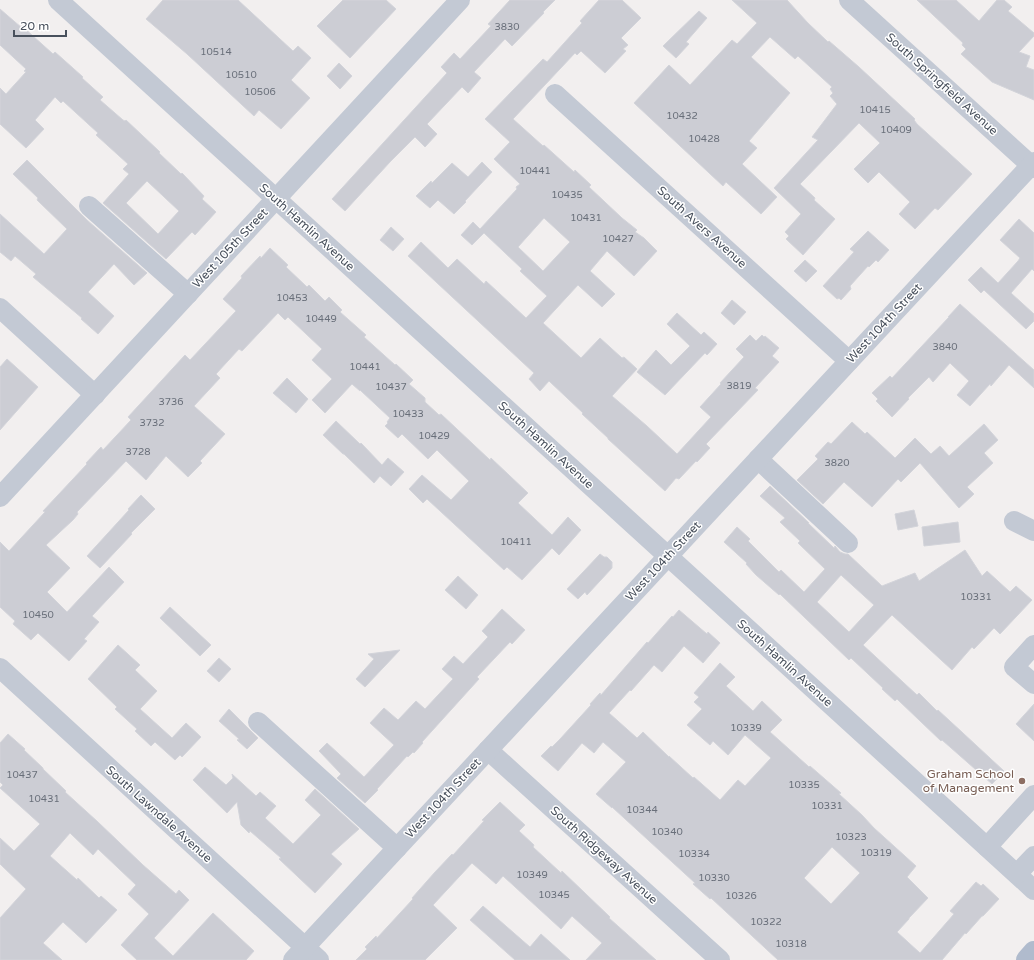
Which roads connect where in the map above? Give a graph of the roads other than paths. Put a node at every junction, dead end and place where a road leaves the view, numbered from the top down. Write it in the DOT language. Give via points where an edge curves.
graph roads {
  1 [pos="58,0"];
  2 [pos="460,0"];
  3 [pos="849,0"];
  4 [pos="555,94"];
  5 [pos="1033,165"];
  6 [pos="276,199"];
  7 [pos="89,206"];
  8 [pos="188,294"];
  9 [pos="0,308"];
  10 [pos="849,361"];
  11 [pos="95,395"];
  12 [pos="758,459"];
  13 [pos="0,497"];
  14 [pos="1014,521"];
  15 [pos="1034,530"];
  16 [pos="848,543"];
  17 [pos="668,556"];
  18 [pos="1034,645"];
  19 [pos="0,668"];
  20 [pos="1034,684"];
  21 [pos="258,722"];
  22 [pos="488,750"];
  23 [pos="1034,795"];
  24 [pos="987,847"];
  25 [pos="397,848"];
  26 [pos="1034,856"];
  27 [pos="1017,874"];
  28 [pos="1034,890"];
  29 [pos="1034,952"];
  30 [pos="306,956"];
  31 [pos="720,960"];
  32 [pos="1027,960"];
  1 -- 6 [label="street, South Hamlin Avenue"];
  2 -- 6 [label="street, West 105th Street"];
  3 -- 5 [label="street, South Springfield Avenue"];
  4 -- 10 [label="street, South Avers Avenue"];
  5 -- 10 [label="street, West 104th Street"];
  6 -- 8 [label="street, West 105th Street"];
  6 -- 17 [label="street, South Hamlin Avenue"];
  7 -- 8 [label="street"];
  8 -- 11 [label="street, West 105th Street"];
  9 -- 11 [label="street"];
  10 -- 12 [label="street, West 104th Street"];
  11 -- 13 [label="street, West 105th Street"];
  12 -- 16 [label="street"];
  12 -- 17 [label="street, West 104th Street"];
  14 -- 15 [label="street"];
  17 -- 22 [label="street, West 104th Street"];
  17 -- 24 [label="street, South Hamlin Avenue"];
  18 -- 20 [label="street" via="1014,667"];
  19 -- 30 [label="street, South Lawndale Avenue"];
  21 -- 25 [label="street"];
  22 -- 25 [label="street, West 104th Street"];
  22 -- 31 [label="street, South Ridgeway Avenue"];
  23 -- 24 [label="street"];
  24 -- 27 [label="street, South Hamlin Avenue"];
  25 -- 30 [label="street, West 104th Street"];
  26 -- 27 [label="street"];
  27 -- 28 [label="street, South Hamlin Avenue"];
  29 -- 32 [label="main road"];
}
